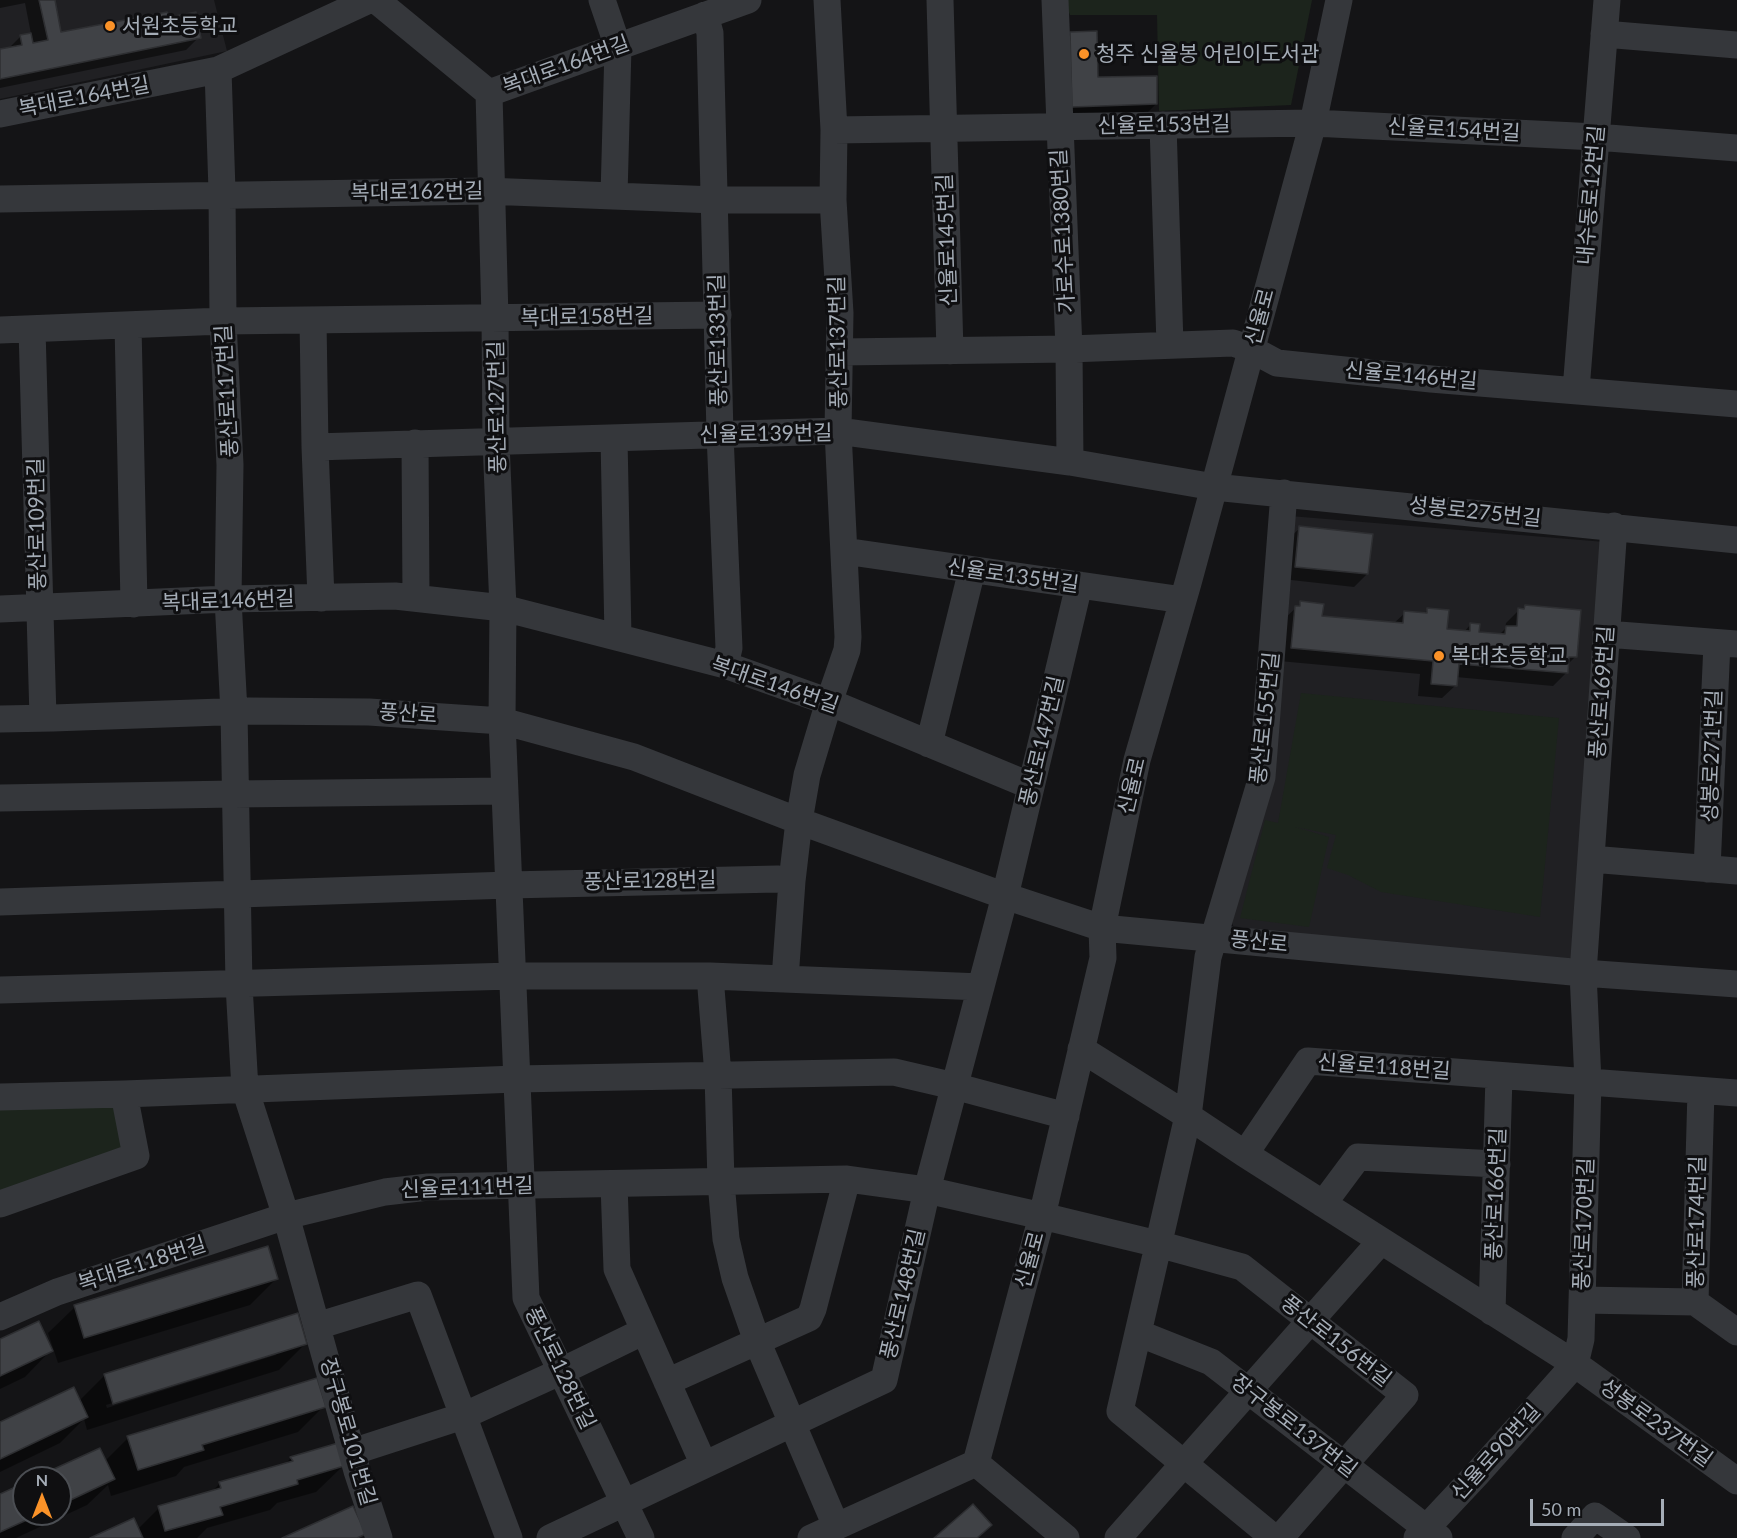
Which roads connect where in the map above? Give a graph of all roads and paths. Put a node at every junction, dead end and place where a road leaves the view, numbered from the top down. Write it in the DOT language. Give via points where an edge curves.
graph roads {
  1 [pos="369,0"];
  2 [pos="376,0"];
  3 [pos="602,0"];
  4 [pos="748,0"];
  5 [pos="827,0"];
  6 [pos="940,0"];
  7 [pos="1055,0"];
  8 [pos="1339,0"];
  9 [pos="1607,0"];
  10 [pos="705,15"];
  11 [pos="1604,34"];
  12 [pos="1737,45"];
  13 [pos="618,47"];
  14 [pos="218,70"];
  15 [pos="489,93"];
  16 [pos="0,114"];
  17 [pos="1313,123"];
  18 [pos="1163,125"];
  19 [pos="1059,127"];
  20 [pos="944,129"];
  21 [pos="834,130"];
  22 [pos="1596,138"];
  23 [pos="1737,148"];
  24 [pos="491,191"];
  25 [pos="222,195"];
  26 [pos="614,196"];
  27 [pos="0,200"];
  28 [pos="715,200"];
  29 [pos="833,200"];
  30 [pos="718,315"];
  31 [pos="495,318"];
  32 [pos="313,320"];
  33 [pos="223,321"];
  34 [pos="128,325"];
  35 [pos="32,328"];
  36 [pos="0,330"];
  37 [pos="1170,345"];
  38 [pos="1251,348"];
  39 [pos="1069,349"];
  40 [pos="950,351"];
  41 [pos="840,352"];
  42 [pos="1576,390"];
  43 [pos="1737,404"];
  44 [pos="838,431"];
  45 [pos="720,434"];
  46 [pos="614,438"];
  47 [pos="496,442"];
  48 [pos="415,443"];
  49 [pos="315,447"];
  50 [pos="1070,462"];
  51 [pos="1214,487"];
  52 [pos="1284,494"];
  53 [pos="1614,526"];
  54 [pos="1737,540"];
  55 [pos="844,551"];
  56 [pos="972,570"];
  57 [pos="1078,585"];
  58 [pos="321,598"];
  59 [pos="416,598"];
  60 [pos="228,599"];
  61 [pos="1183,600"];
  62 [pos="134,604"];
  63 [pos="39,608"];
  64 [pos="503,608"];
  65 [pos="0,609"];
  66 [pos="1606,634"];
  67 [pos="618,638"];
  68 [pos="1727,643"];
  69 [pos="725,665"];
  70 [pos="829,702"];
  71 [pos="234,712"];
  72 [pos="42,718"];
  73 [pos="0,719"];
  74 [pos="502,721"];
  75 [pos="929,744"];
  76 [pos="1031,786"];
  77 [pos="505,791"];
  78 [pos="234,794"];
  79 [pos="0,798"];
  80 [pos="799,821"];
  81 [pos="1591,859"];
  82 [pos="1707,869"];
  83 [pos="1737,871"];
  84 [pos="792,881"];
  85 [pos="509,885"];
  86 [pos="237,894"];
  87 [pos="1005,896"];
  88 [pos="0,902"];
  89 [pos="1102,928"];
  90 [pos="1213,937"];
  91 [pos="1583,973"];
  92 [pos="513,976"];
  93 [pos="710,976"];
  94 [pos="785,979"];
  95 [pos="1737,984"];
  96 [pos="239,985"];
  97 [pos="981,987"];
  98 [pos="0,990"];
  99 [pos="1081,1049"];
  100 [pos="718,1075"];
  101 [pos="1499,1076"];
  102 [pos="516,1079"];
  103 [pos="1588,1082"];
  104 [pos="954,1086"];
  105 [pos="245,1089"];
  106 [pos="1701,1091"];
  107 [pos="1737,1093"];
  108 [pos="124,1094"];
  109 [pos="0,1097"];
  110 [pos="1066,1116"];
  111 [pos="1188,1116"];
  112 [pos="1245,1154"];
  113 [pos="1497,1164"];
  114 [pos="847,1179"];
  115 [pos="721,1182"];
  116 [pos="614,1184"];
  117 [pos="520,1186"];
  118 [pos="927,1190"];
  119 [pos="0,1204"];
  120 [pos="1323,1204"];
  121 [pos="286,1216"];
  122 [pos="1042,1216"];
  123 [pos="1381,1241"];
  124 [pos="1158,1244"];
  125 [pos="1582,1300"];
  126 [pos="1695,1302"];
  127 [pos="1492,1312"];
  128 [pos="0,1317"];
  129 [pos="1310,1321"];
  130 [pos="317,1326"];
  131 [pos="644,1331"];
  132 [pos="1737,1332"];
  133 [pos="1138,1333"];
  134 [pos="757,1341"];
  135 [pos="1575,1364"];
  136 [pos="562,1371"];
  137 [pos="667,1382"];
  138 [pos="1248,1391"];
  139 [pos="463,1416"];
  140 [pos="791,1423"];
  141 [pos="352,1452"];
  142 [pos="976,1463"];
  143 [pos="1184,1464"];
  144 [pos="704,1465"];
  145 [pos="1343,1466"];
  146 [pos="1737,1481"];
  147 [pos="625,1502"];
  148 [pos="836,1526"];
  149 [pos="1427,1534"];
  150 [pos="380,1538"];
  151 [pos="509,1538"];
  152 [pos="550,1538"];
  153 [pos="641,1538"];
  154 [pos="812,1538"];
  155 [pos="1066,1538"];
  156 [pos="1118,1538"];
  157 [pos="1274,1538"];
  158 [pos="1280,1538"];
  159 [pos="1575,1538"];
  160 [pos="1627,1538"];
  1 -- 14 [label="street, 복대로164번길"];
  2 -- 15 [label="street, 복대로164번길"];
  3 -- 13 [label="street"];
  4 -- 10 [label="street, 복대로164번길"];
  5 -- 21 [label="street, 풍산로137번길"];
  6 -- 20 [label="street"];
  7 -- 19 [label="street, 가로수로1380번길"];
  8 -- 17 [label="street, 신율로"];
  9 -- 11 [label="street, 내수동로12번길"];
  10 -- 13 [label="street, 복대로164번길"];
  10 -- 28 [label="street, 풍산로133번길" via="710,33"];
  11 -- 12 [label="street"];
  11 -- 22 [label="street, 내수동로12번길"];
  13 -- 15 [label="street, 복대로164번길"];
  13 -- 26 [label="street"];
  14 -- 16 [label="street, 복대로164번길"];
  14 -- 25 [label="street, 풍산로117번길"];
  15 -- 24 [label="street, 풍산로127번길"];
  17 -- 18 [label="street, 신율로153번길"];
  17 -- 22 [label="street, 신율로154번길"];
  17 -- 38 [label="street, 신율로"];
  18 -- 19 [label="street, 신율로153번길"];
  18 -- 37 [label="street"];
  19 -- 20 [label="street, 신율로153번길"];
  19 -- 39 [label="street, 가로수로1380번길"];
  20 -- 21 [label="street, 신율로153번길"];
  20 -- 40 [label="street, 신율로145번길"];
  21 -- 29 [label="street, 풍산로137번길"];
  22 -- 23 [label="street, 신율로154번길"];
  22 -- 42 [label="street, 내수동로12번길"];
  24 -- 25 [label="street, 복대로162번길"];
  24 -- 26 [label="street, 복대로162번길"];
  24 -- 31 [label="street, 풍산로127번길"];
  25 -- 27 [label="street, 복대로162번길"];
  25 -- 33 [label="street, 풍산로117번길"];
  26 -- 28 [label="street, 복대로162번길"];
  28 -- 29 [label="street, 복대로162번길"];
  28 -- 30 [label="street, 풍산로133번길"];
  29 -- 41 [label="street, 풍산로137번길"];
  30 -- 31 [label="street, 복대로158번길"];
  30 -- 45 [label="street, 풍산로133번길"];
  31 -- 32 [label="street, 복대로158번길"];
  31 -- 47 [label="street, 풍산로127번길"];
  32 -- 33 [label="street, 복대로158번길"];
  32 -- 49 [label="street"];
  33 -- 34 [label="street, 복대로158번길"];
  33 -- 60 [label="street, 풍산로117번길" via="230,465"];
  34 -- 35 [label="street, 복대로158번길"];
  34 -- 62 [label="street, 복대로146번길"];
  35 -- 36 [label="street, 복대로158번길"];
  35 -- 63 [label="street, 풍산로109번길"];
  37 -- 38 [label="street" via="1233,343"];
  37 -- 39 [label="street"];
  38 -- 42 [label="street, 신율로146번길" via="1277,363"];
  38 -- 51 [label="street, 신율로"];
  39 -- 40 [label="street"];
  39 -- 50 [label="street, 가로수로1380번길"];
  40 -- 41 [label="street"];
  41 -- 44 [label="street, 풍산로137번길"];
  42 -- 43 [label="street, 신율로146번길"];
  44 -- 45 [label="street, 신율로139번길"];
  44 -- 50 [label="street, 신율로139번길"];
  44 -- 55 [label="street, 풍산로137번길"];
  45 -- 46 [label="street, 신율로139번길"];
  45 -- 69 [label="street, 풍산로133번길" via="729,648"];
  46 -- 47 [label="street, 신율로139번길"];
  46 -- 67 [label="street"];
  47 -- 48 [label="street, 신율로139번길"];
  47 -- 64 [label="street, 풍산로127번길"];
  48 -- 49 [label="street, 신율로139번길"];
  48 -- 59 [label="street"];
  49 -- 58 [label="street, 복대로146번길"];
  50 -- 51 [label="street, 신율로139번길"];
  51 -- 52 [label="street, 성봉로275번길"];
  51 -- 61 [label="street, 신율로"];
  52 -- 53 [label="street, 성봉로275번길"];
  52 -- 90 [label="street, 풍산로155번길" via="1262,777"];
  53 -- 54 [label="street, 성봉로275번길"];
  53 -- 66 [label="street, 풍산로169번길"];
  55 -- 56 [label="street, 신율로135번길"];
  55 -- 70 [label="street, 풍산로137번길" via="847,650"];
  56 -- 57 [label="street, 신율로135번길"];
  56 -- 75 [label="street"];
  57 -- 61 [label="street, 신율로135번길"];
  57 -- 76 [label="street, 풍산로147번길"];
  58 -- 59 [label="street, 복대로146번길"];
  58 -- 60 [label="street, 복대로146번길"];
  59 -- 64 [label="street, 복대로146번길"];
  60 -- 62 [label="street, 복대로146번길"];
  60 -- 71 [label="street, 풍산로117번길"];
  61 -- 89 [label="street, 신율로" via="1137,759"];
  62 -- 63 [label="street, 복대로146번길"];
  63 -- 65 [label="street, 복대로146번길"];
  63 -- 72 [label="street, 풍산로109번길"];
  64 -- 67 [label="street, 복대로146번길"];
  64 -- 74 [label="street, 풍산로127번길"];
  66 -- 68 [label="street, 성봉로271번길"];
  66 -- 81 [label="street, 풍산로169번길"];
  67 -- 69 [label="street, 복대로146번길"];
  68 -- 82 [label="street, 성봉로271번길"];
  69 -- 70 [label="street, 복대로146번길"];
  70 -- 75 [label="street, 복대로146번길"];
  70 -- 80 [label="street, 풍산로137번길" via="807,775"];
  71 -- 72 [label="street, 풍산로"];
  71 -- 74 [label="street, 풍산로" via="369,712"];
  71 -- 78 [label="street, 풍산로117번길"];
  72 -- 73 [label="street, 풍산로"];
  74 -- 77 [label="street, 풍산로128번길"];
  74 -- 80 [label="street, 풍산로" via="634,757"];
  75 -- 76 [label="street, 복대로146번길"];
  76 -- 87 [label="street, 풍산로147번길"];
  77 -- 78 [label="street"];
  77 -- 85 [label="street, 풍산로128번길"];
  78 -- 79 [label="street"];
  78 -- 86 [label="street, 풍산로117번길"];
  80 -- 84 [label="street"];
  80 -- 87 [label="street, 풍산로"];
  81 -- 82 [label="street"];
  81 -- 91 [label="street, 풍산로169번길"];
  82 -- 83 [label="street"];
  84 -- 85 [label="street, 풍산로128번길"];
  84 -- 94 [label="street"];
  85 -- 86 [label="street, 풍산로128번길"];
  85 -- 92 [label="street, 풍산로128번길"];
  86 -- 88 [label="street, 풍산로128번길"];
  86 -- 96 [label="street, 풍산로117번길"];
  87 -- 89 [label="street, 풍산로"];
  87 -- 97 [label="street, 풍산로148번길"];
  89 -- 90 [label="street, 풍산로"];
  89 -- 99 [label="street, 신율로" via="1102,958"];
  90 -- 91 [label="street, 풍산로"];
  90 -- 111 [label="street"];
  91 -- 95 [label="street, 풍산로"];
  91 -- 103 [label="street, 풍산로170번길"];
  92 -- 93 [label="street"];
  92 -- 96 [label="street"];
  92 -- 102 [label="street, 풍산로128번길"];
  93 -- 94 [label="street"];
  93 -- 100 [label="street"];
  94 -- 97 [label="street"];
  96 -- 98 [label="street"];
  96 -- 105 [label="street, 장구봉로101번길"];
  97 -- 104 [label="street, 풍산로148번길"];
  99 -- 110 [label="street, 신율로"];
  99 -- 111 [label="street"];
  100 -- 102 [label="street"];
  100 -- 104 [label="street" via="894,1072"];
  100 -- 115 [label="street"];
  101 -- 103 [label="street"];
  101 -- 112 [label="street, 신율로118번길" via="1308,1061"];
  101 -- 113 [label="street, 풍산로166번길"];
  102 -- 105 [label="street"];
  102 -- 117 [label="street, 풍산로128번길"];
  103 -- 106 [label="street"];
  103 -- 125 [label="street, 풍산로170번길"];
  104 -- 110 [label="street"];
  104 -- 118 [label="street, 풍산로148번길"];
  105 -- 108 [label="street"];
  105 -- 121 [label="street, 장구봉로101번길"];
  106 -- 107 [label="street"];
  106 -- 126 [label="street, 풍산로174번길"];
  108 -- 109 [label="street"];
  108 -- 119 [label="street" via="136,1156"];
  110 -- 122 [label="street, 신율로"];
  111 -- 112 [label="street"];
  111 -- 124 [label="street"];
  112 -- 120 [label="street"];
  113 -- 120 [label="street" via="1358,1157"];
  113 -- 127 [label="street, 풍산로166번길"];
  114 -- 115 [label="street, 신율로111번길"];
  114 -- 118 [label="street, 신율로111번길"];
  114 -- 134 [label="street" via="809,1318"];
  115 -- 116 [label="street, 신율로111번길"];
  115 -- 134 [label="street" via="726,1239"];
  116 -- 117 [label="street, 신율로111번길"];
  116 -- 131 [label="street" via="616,1269"];
  117 -- 121 [label="street, 신율로111번길" via="428,1187 385,1192"];
  117 -- 136 [label="street, 풍산로128번길" via="526,1298"];
  118 -- 122 [label="street, 신율로111번길"];
  118 -- 140 [label="street, 풍산로148번길" via="884,1380"];
  120 -- 123 [label="street"];
  121 -- 128 [label="street, 복대로118번길" via="57,1292"];
  121 -- 130 [label="street, 장구봉로101번길"];
  122 -- 124 [label="street, 풍산로156번길"];
  122 -- 142 [label="street, 신율로"];
  123 -- 127 [label="street"];
  123 -- 129 [label="street"];
  124 -- 129 [label="street, 풍산로156번길" via="1242,1267"];
  124 -- 133 [label="street"];
  125 -- 126 [label="street"];
  125 -- 135 [label="street, 풍산로170번길" via="1581,1339"];
  126 -- 132 [label="street, 풍산로174번길"];
  127 -- 135 [label="street"];
  129 -- 138 [label="street"];
  129 -- 145 [label="street, 풍산로156번길" via="1405,1395"];
  130 -- 139 [label="street" via="418,1295"];
  130 -- 141 [label="street, 장구봉로101번길"];
  131 -- 136 [label="street"];
  131 -- 137 [label="street"];
  133 -- 138 [label="street, 장구봉로137번길" via="1211,1362"];
  133 -- 143 [label="street" via="1120,1411"];
  134 -- 137 [label="street"];
  134 -- 140 [label="street"];
  135 -- 146 [label="street, 성봉로237번길"];
  135 -- 149 [label="street, 신율로90번길"];
  136 -- 139 [label="street"];
  136 -- 147 [label="street, 풍산로128번길"];
  137 -- 144 [label="street"];
  138 -- 143 [label="street"];
  138 -- 145 [label="street, 장구봉로137번길"];
  139 -- 141 [label="street"];
  139 -- 151 [label="street"];
  140 -- 144 [label="street, 풍산로148번길"];
  140 -- 148 [label="street"];
  141 -- 150 [label="street, 장구봉로101번길"];
  142 -- 148 [label="street"];
  142 -- 155 [label="street"];
  143 -- 156 [label="street"];
  143 -- 157 [label="street"];
  144 -- 147 [label="street, 풍산로148번길"];
  145 -- 149 [label="street, 장구봉로137번길"];
  145 -- 158 [label="street, 풍산로156번길"];
  147 -- 152 [label="street, 풍산로148번길"];
  147 -- 153 [label="street, 풍산로128번길"];
  148 -- 154 [label="street"];
  159 -- 160 [label="street" via="1595,1516"];
}
